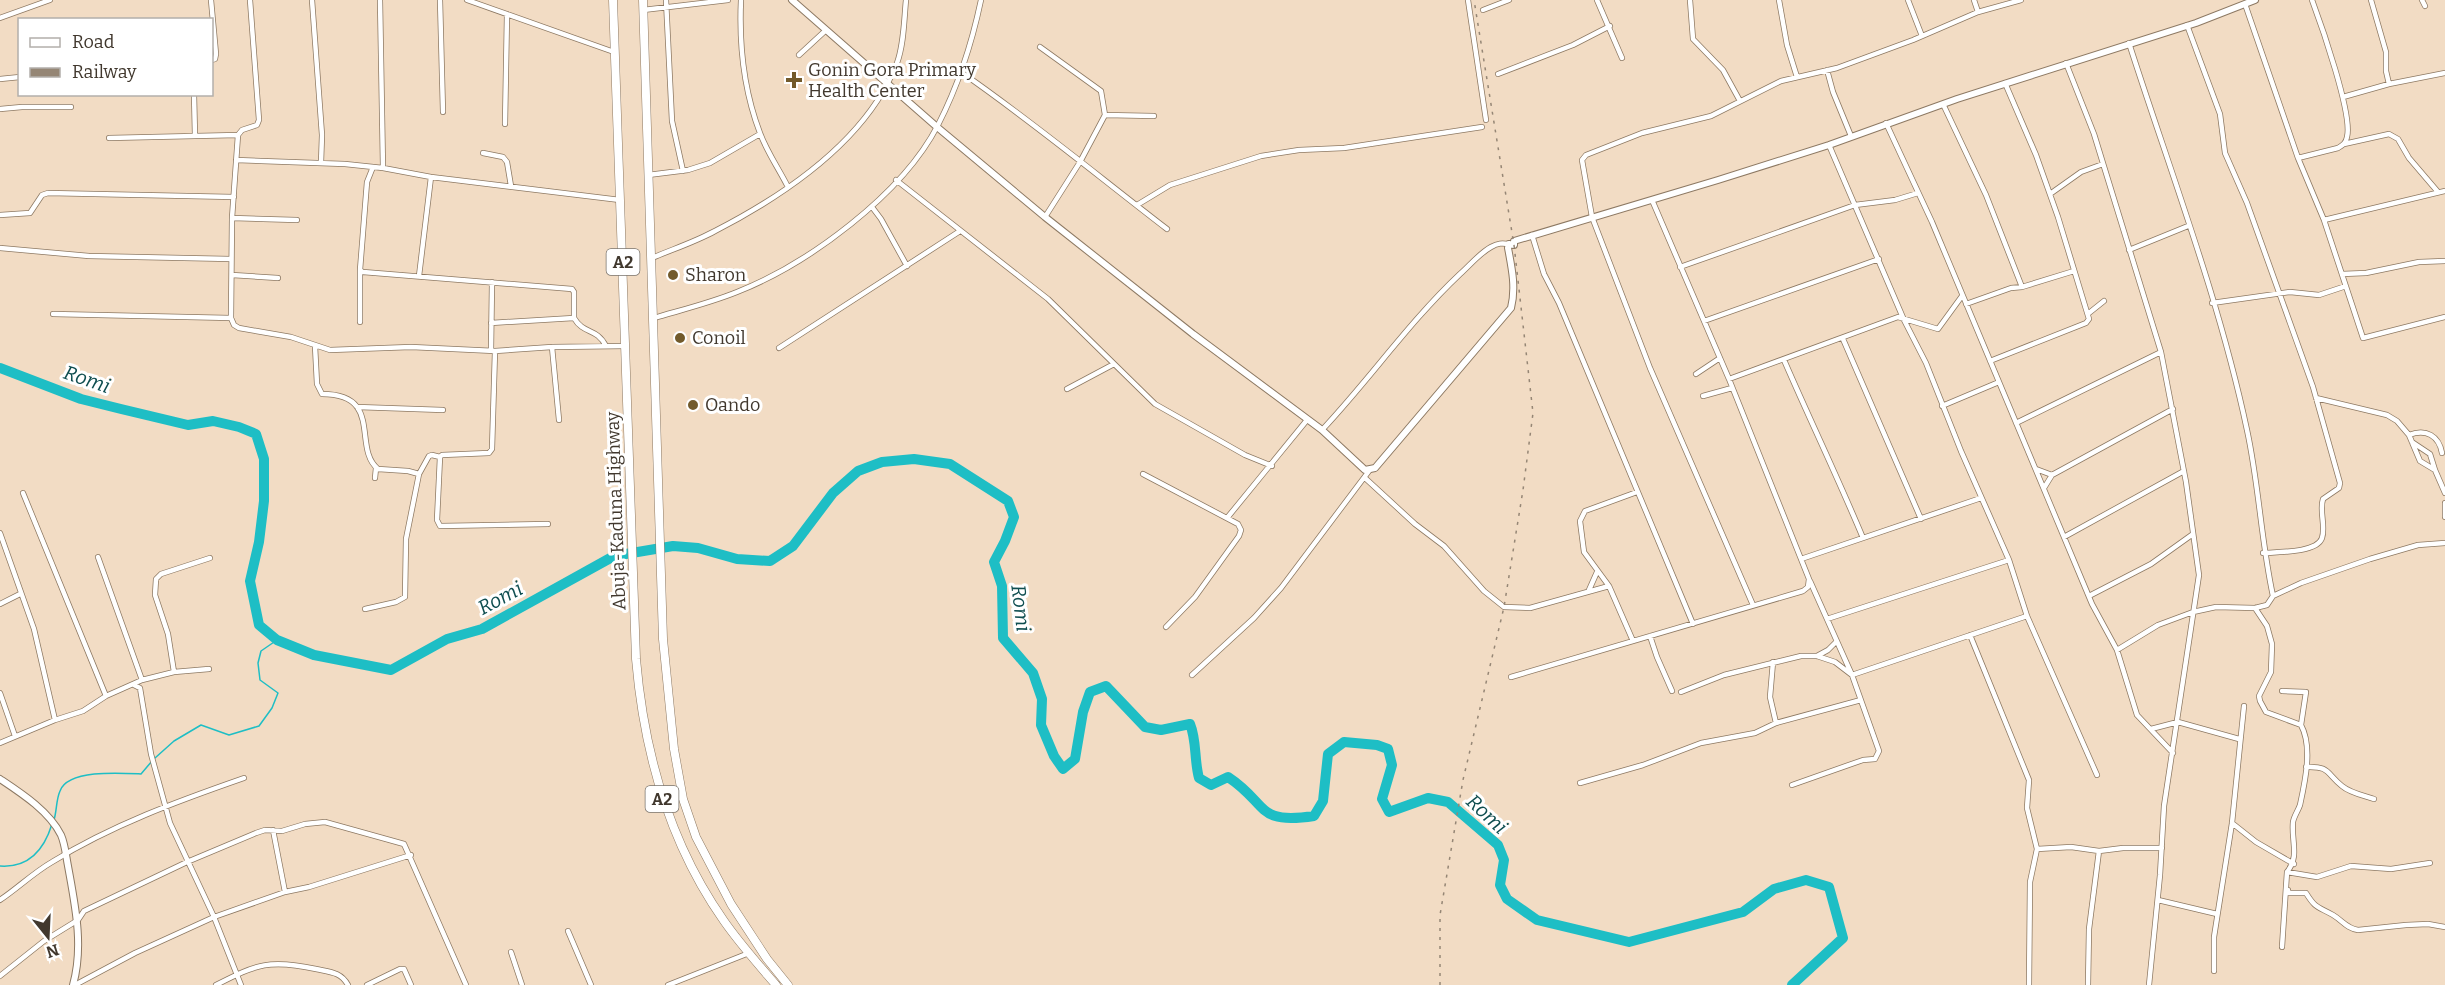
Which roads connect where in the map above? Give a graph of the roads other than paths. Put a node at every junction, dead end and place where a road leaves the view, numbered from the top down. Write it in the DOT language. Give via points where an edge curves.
graph roads {
  1 [pos="50,0"];
  2 [pos="211,0"];
  3 [pos="250,0"];
  4 [pos="312,0"];
  5 [pos="380,0"];
  6 [pos="440,0"];
  7 [pos="467,0"];
  8 [pos="613,0"];
  9 [pos="643,0"];
  10 [pos="666,0"];
  11 [pos="728,0"];
  12 [pos="741,0"];
  13 [pos="792,0"];
  14 [pos="906,0"];
  15 [pos="981,0"];
  16 [pos="1468,0"];
  17 [pos="1509,0"];
  18 [pos="1597,0"];
  19 [pos="1690,0"];
  20 [pos="1779,0"];
  21 [pos="1908,0"];
  22 [pos="1974,0"];
  23 [pos="2021,0"];
  24 [pos="2255,0"];
  25 [pos="2312,0"];
  26 [pos="2371,0"];
  27 [pos="2245,4"];
  28 [pos="666,8"];
  29 [pos="643,10"];
  30 [pos="1483,10"];
  31 [pos="1978,12"];
  32 [pos="507,14"];
  33 [pos="0,18"];
  34 [pos="213,18"];
  35 [pos="213,22"];
  36 [pos="1610,26"];
  37 [pos="2187,26"];
  38 [pos="825,31"];
  39 [pos="1922,36"];
  40 [pos="2129,43"];
  41 [pos="1040,47"];
  42 [pos="615,52"];
  43 [pos="799,55"];
  44 [pos="1622,58"];
  45 [pos="213,60"];
  46 [pos="2066,63"];
  47 [pos="1827,70"];
  48 [pos="961,72"];
  49 [pos="1498,74"];
  50 [pos="2445,74"];
  51 [pos="18,77"];
  52 [pos="1797,77"];
  53 [pos="0,79"];
  54 [pos="888,83"];
  55 [pos="2005,83"];
  56 [pos="2389,84"];
  57 [pos="194,96"];
  58 [pos="2343,97"];
  59 [pos="1740,100"];
  60 [pos="1943,104"];
  61 [pos="71,107"];
  62 [pos="0,109"];
  63 [pos="443,112"];
  64 [pos="1105,115"];
  65 [pos="1154,116"];
  66 [pos="1486,120"];
  67 [pos="1886,123"];
  68 [pos="505,124"];
  69 [pos="937,127"];
  70 [pos="1482,127"];
  71 [pos="760,134"];
  72 [pos="238,135"];
  73 [pos="195,136"];
  74 [pos="1851,136"];
  75 [pos="109,138"];
  76 [pos="2344,144"];
  77 [pos="1829,145"];
  78 [pos="483,153"];
  79 [pos="2298,158"];
  80 [pos="236,160"];
  81 [pos="1080,162"];
  82 [pos="321,163"];
  83 [pos="2103,164"];
  84 [pos="373,167"];
  85 [pos="383,168"];
  86 [pos="683,171"];
  87 [pos="648,175"];
  88 [pos="431,177"];
  89 [pos="896,180"];
  90 [pos="511,186"];
  91 [pos="788,187"];
  92 [pos="2445,191"];
  93 [pos="2438,192"];
  94 [pos="1918,193"];
  95 [pos="2050,194"];
  96 [pos="234,197"];
  97 [pos="620,200"];
  98 [pos="1652,200"];
  99 [pos="1137,205"];
  100 [pos="1856,205"];
  101 [pos="872,207"];
  102 [pos="0,215"];
  103 [pos="1045,217"];
  104 [pos="1592,217"];
  105 [pos="232,218"];
  106 [pos="297,220"];
  107 [pos="2324,220"];
  108 [pos="2188,226"];
  109 [pos="1167,229"];
  110 [pos="960,231"];
  111 [pos="1532,236"];
  112 [pos="1509,244"];
  113 [pos="0,248"];
  114 [pos="2129,250"];
  115 [pos="230,257"];
  116 [pos="652,258"];
  117 [pos="1879,259"];
  118 [pos="2445,261"];
  119 [pos="907,266"];
  120 [pos="1680,267"];
  121 [pos="360,270"];
  122 [pos="2073,271"];
  123 [pos="2342,274"];
  124 [pos="232,275"];
  125 [pos="419,276"];
  126 [pos="278,278"];
  127 [pos="492,282"];
  128 [pos="2346,286"];
  129 [pos="2022,287"];
  130 [pos="2278,294"];
  131 [pos="1962,296"];
  132 [pos="2104,301"];
  133 [pos="2212,303"];
  134 [pos="1966,304"];
  135 [pos="1900,309"];
  136 [pos="2089,313"];
  137 [pos="53,314"];
  138 [pos="1898,317"];
  139 [pos="2445,317"];
  140 [pos="231,318"];
  141 [pos="574,318"];
  142 [pos="654,318"];
  143 [pos="1904,320"];
  144 [pos="360,321"];
  145 [pos="1704,321"];
  146 [pos="491,323"];
  147 [pos="1843,339"];
  148 [pos="315,346"];
  149 [pos="606,346"];
  150 [pos="626,346"];
  151 [pos="552,347"];
  152 [pos="779,348"];
  153 [pos="493,351"];
  154 [pos="2161,352"];
  155 [pos="1720,358"];
  156 [pos="1784,360"];
  157 [pos="1990,361"];
  158 [pos="1114,364"];
  159 [pos="1696,374"];
  160 [pos="1729,379"];
  161 [pos="1999,382"];
  162 [pos="1732,388"];
  163 [pos="1067,389"];
  164 [pos="1703,396"];
  165 [pos="2315,398"];
  166 [pos="1942,406"];
  167 [pos="357,407"];
  168 [pos="443,410"];
  169 [pos="2173,410"];
  170 [pos="559,420"];
  171 [pos="1307,420"];
  172 [pos="2016,423"];
  173 [pos="1322,430"];
  174 [pos="2409,435"];
  175 [pos="2412,442"];
  176 [pos="2442,453"];
  177 [pos="440,458"];
  178 [pos="1272,466"];
  179 [pos="376,468"];
  180 [pos="2036,469"];
  181 [pos="1369,471"];
  182 [pos="2184,471"];
  183 [pos="2435,471"];
  184 [pos="419,474"];
  185 [pos="1143,474"];
  186 [pos="2052,475"];
  187 [pos="375,478"];
  188 [pos="1365,478"];
  189 [pos="2044,488"];
  190 [pos="1637,492"];
  191 [pos="23,493"];
  192 [pos="2445,493"];
  193 [pos="1981,498"];
  194 [pos="2445,503"];
  195 [pos="2445,517"];
  196 [pos="1227,518"];
  197 [pos="1921,519"];
  198 [pos="548,524"];
  199 [pos="0,533"];
  200 [pos="2193,534"];
  201 [pos="2064,537"];
  202 [pos="1863,538"];
  203 [pos="2445,543"];
  204 [pos="2263,554"];
  205 [pos="98,557"];
  206 [pos="210,558"];
  207 [pos="1801,558"];
  208 [pos="2009,560"];
  209 [pos="1598,572"];
  210 [pos="1809,579"];
  211 [pos="1609,586"];
  212 [pos="1589,590"];
  213 [pos="20,594"];
  214 [pos="2088,596"];
  215 [pos="2272,596"];
  216 [pos="0,604"];
  217 [pos="1753,605"];
  218 [pos="2267,605"];
  219 [pos="2255,608"];
  220 [pos="365,609"];
  221 [pos="2193,612"];
  222 [pos="2027,616"];
  223 [pos="2261,617"];
  224 [pos="1827,619"];
  225 [pos="1693,624"];
  226 [pos="1166,627"];
  227 [pos="1970,635"];
  228 [pos="1650,636"];
  229 [pos="1633,641"];
  230 [pos="1836,642"];
  231 [pos="2117,650"];
  232 [pos="1817,656"];
  233 [pos="1773,662"];
  234 [pos="209,669"];
  235 [pos="174,672"];
  236 [pos="1192,675"];
  237 [pos="1852,675"];
  238 [pos="1511,677"];
  239 [pos="142,680"];
  240 [pos="134,686"];
  241 [pos="1672,691"];
  242 [pos="2282,691"];
  243 [pos="1681,692"];
  244 [pos="0,693"];
  245 [pos="106,696"];
  246 [pos="1861,700"];
  247 [pos="2244,706"];
  248 [pos="55,720"];
  249 [pos="2178,722"];
  250 [pos="1776,723"];
  251 [pos="2301,725"];
  252 [pos="2151,729"];
  253 [pos="15,736"];
  254 [pos="2239,739"];
  255 [pos="0,743"];
  256 [pos="2173,753"];
  257 [pos="2306,767"];
  258 [pos="2097,775"];
  259 [pos="0,778"];
  260 [pos="244,778"];
  261 [pos="1581,783"];
  262 [pos="1792,784"];
  263 [pos="2374,800"];
  264 [pos="165,805"];
  265 [pos="2232,823"];
  266 [pos="273,830"];
  267 [pos="2162,848"];
  268 [pos="2037,849"];
  269 [pos="2099,851"];
  270 [pos="65,854"];
  271 [pos="411,855"];
  272 [pos="188,862"];
  273 [pos="2430,863"];
  274 [pos="2294,864"];
  275 [pos="2287,872"];
  276 [pos="285,892"];
  277 [pos="0,900"];
  278 [pos="2158,900"];
  279 [pos="2217,914"];
  280 [pos="214,916"];
  281 [pos="78,920"];
  282 [pos="2445,927"];
  283 [pos="568,930"];
  284 [pos="2282,947"];
  285 [pos="511,952"];
  286 [pos="749,953"];
  287 [pos="2214,971"];
  288 [pos="236,975"];
  289 [pos="0,976"];
  290 [pos="74,985"];
  291 [pos="216,985"];
  292 [pos="241,985"];
  293 [pos="348,985"];
  294 [pos="367,985"];
  295 [pos="411,985"];
  296 [pos="466,985"];
  297 [pos="522,985"];
  298 [pos="591,985"];
  299 [pos="668,985"];
  300 [pos="776,985"];
  301 [pos="788,985"];
  302 [pos="2029,985"];
  303 [pos="2088,985"];
  304 [pos="2147,985"];
  1 -- 33 [label="street"];
  2 -- 34 [label="street"];
  3 -- 72 [label="street" via="259,120"];
  4 -- 82 [label="street"];
  5 -- 85 [label="street"];
  6 -- 63 [label="street"];
  7 -- 32 [label="street"];
  8 -- 42 [label="highway, Abuja-Kaduna Highway / A2"];
  9 -- 29 [label="highway, A2"];
  10 -- 28 [label="street"];
  11 -- 28 [label="street"];
  12 -- 71 [label="street" via="742,58"];
  13 -- 38 [label="street"];
  14 -- 54 [label="street" via="898,61"];
  15 -- 48 [label="street"];
  16 -- 66 [label="street"];
  17 -- 30 [label="street"];
  18 -- 36 [label="street"];
  19 -- 59 [label="street" via="1693,39 1723,70"];
  20 -- 52 [label="street"];
  21 -- 39 [label="street"];
  22 -- 31 [label="street"];
  23 -- 31 [label="street"];
  24 -- 27 [label="street"];
  25 -- 58 [label="street"];
  26 -- 56 [label="street" via="2386,52"];
  27 -- 37 [label="street"];
  27 -- 79 [label="street"];
  28 -- 29 [label="street"];
  28 -- 86 [label="street" via="672,121"];
  29 -- 87 [label="highway, A2"];
  31 -- 39 [label="street"];
  32 -- 42 [label="street"];
  32 -- 68 [label="street"];
  35 -- 45 [label="street"];
  36 -- 44 [label="street"];
  36 -- 49 [label="street"];
  37 -- 40 [label="street"];
  37 -- 130 [label="street" via="2220,114 2225,153 2247,203"];
  38 -- 43 [label="street"];
  38 -- 54 [label="street"];
  39 -- 47 [label="street"];
  40 -- 46 [label="street"];
  40 -- 108 [label="street"];
  41 -- 64 [label="street" via="1101,91"];
  42 -- 97 [label="highway, Abuja-Kaduna Highway / A2"];
  46 -- 55 [label="street"];
  46 -- 83 [label="street"];
  47 -- 52 [label="street"];
  47 -- 74 [label="street"];
  48 -- 69 [label="street"];
  48 -- 81 [label="street" via="1048,134"];
  50 -- 56 [label="street"];
  51 -- 53 [label="street"];
  52 -- 59 [label="street"];
  54 -- 69 [label="street"];
  54 -- 91 [label="street" via="838,148"];
  55 -- 60 [label="street"];
  55 -- 95 [label="street"];
  56 -- 58 [label="street"];
  57 -- 73 [label="street"];
  58 -- 76 [label="street" via="2348,133"];
  59 -- 104 [label="street" via="1711,116 1642,133 1586,155 1581,165"];
  60 -- 67 [label="street"];
  60 -- 129 [label="street" via="1986,195"];
  61 -- 62 [label="street"];
  64 -- 65 [label="street"];
  64 -- 81 [label="street"];
  67 -- 74 [label="street"];
  67 -- 94 [label="street"];
  69 -- 89 [label="street"];
  69 -- 103 [label="street"];
  70 -- 99 [label="street" via="1261,156 1191,176"];
  71 -- 86 [label="street" via="710,163"];
  71 -- 91 [label="street"];
  72 -- 73 [label="street"];
  72 -- 80 [label="street"];
  73 -- 75 [label="street"];
  74 -- 77 [label="street"];
  76 -- 79 [label="street"];
  76 -- 93 [label="street" via="2389,134 2398,139"];
  77 -- 98 [label="street"];
  77 -- 100 [label="street"];
  78 -- 90 [label="street" via="503,157"];
  79 -- 107 [label="street"];
  80 -- 82 [label="street"];
  80 -- 96 [label="street"];
  81 -- 99 [label="street"];
  81 -- 103 [label="street"];
  82 -- 84 [label="street"];
  83 -- 95 [label="street" via="2081,172"];
  83 -- 114 [label="street"];
  84 -- 85 [label="street"];
  84 -- 121 [label="street" via="368,182"];
  85 -- 88 [label="street"];
  86 -- 87 [label="street"];
  87 -- 116 [label="highway, A2"];
  88 -- 90 [label="street"];
  88 -- 125 [label="street"];
  89 -- 101 [label="street"];
  89 -- 110 [label="street"];
  90 -- 97 [label="street"];
  91 -- 116 [label="street" via="713,233"];
  92 -- 93 [label="street"];
  93 -- 107 [label="street"];
  94 -- 100 [label="street"];
  94 -- 131 [label="street"];
  95 -- 122 [label="street"];
  96 -- 102 [label="street" via="48,193 42,195 30,213"];
  96 -- 105 [label="street"];
  97 -- 150 [label="highway, Abuja-Kaduna Highway / A2"];
  98 -- 104 [label="street"];
  98 -- 120 [label="street"];
  99 -- 109 [label="street"];
  100 -- 117 [label="street"];
  100 -- 120 [label="street"];
  101 -- 119 [label="street"];
  101 -- 142 [label="street" via="818,248 776,273 737,292"];
  103 -- 171 [label="street"];
  104 -- 111 [label="street"];
  104 -- 217 [label="street" via="1650,368"];
  105 -- 106 [label="street"];
  105 -- 115 [label="street"];
  107 -- 123 [label="street"];
  108 -- 114 [label="street"];
  108 -- 133 [label="street"];
  110 -- 119 [label="street"];
  110 -- 158 [label="street" via="1048,299"];
  111 -- 112 [label="street"];
  111 -- 190 [label="street" via="1544,274"];
  112 -- 173 [label="street" via="1488,249 1418,316"];
  112 -- 181 [label="street" via="1514,281 1511,308"];
  113 -- 115 [label="street" via="89,256"];
  114 -- 154 [label="street"];
  115 -- 124 [label="street"];
  116 -- 142 [label="highway, A2"];
  117 -- 135 [label="street"];
  117 -- 145 [label="street"];
  118 -- 123 [label="street"];
  119 -- 152 [label="street"];
  120 -- 145 [label="street"];
  121 -- 125 [label="street"];
  121 -- 144 [label="street"];
  122 -- 129 [label="street"];
  122 -- 136 [label="street"];
  123 -- 128 [label="street"];
  124 -- 126 [label="street"];
  124 -- 140 [label="street"];
  125 -- 127 [label="street"];
  127 -- 141 [label="street" via="572,289"];
  127 -- 146 [label="street"];
  128 -- 130 [label="street" via="2319,295"];
  128 -- 139 [label="street" via="2363,338"];
  129 -- 134 [label="street"];
  130 -- 133 [label="street"];
  130 -- 165 [label="street"];
  131 -- 134 [label="street"];
  131 -- 143 [label="street" via="1938,329"];
  132 -- 136 [label="street"];
  133 -- 204 [label="street" via="2247,431"];
  134 -- 157 [label="street"];
  135 -- 138 [label="street"];
  135 -- 143 [label="street"];
  136 -- 157 [label="street" via="2086,323"];
  137 -- 140 [label="street"];
  138 -- 143 [label="street"];
  138 -- 147 [label="street"];
  140 -- 148 [label="street" via="239,328 291,337"];
  141 -- 146 [label="street"];
  141 -- 149 [label="street" via="582,328 600,336"];
  142 -- 301 [label="highway, A2" via="663,639 678,774 689,820 730,904"];
  143 -- 166 [label="street"];
  145 -- 155 [label="street"];
  146 -- 153 [label="street"];
  147 -- 156 [label="street"];
  147 -- 197 [label="street"];
  148 -- 153 [label="street" via="330,350 411,347"];
  148 -- 167 [label="street" via="319,390 322,394 346,397"];
  149 -- 150 [label="street"];
  149 -- 151 [label="street"];
  150 -- 286 [label="highway, Abuja-Kaduna Highway / A2" via="631,525 645,734 673,826 723,920"];
  151 -- 153 [label="street"];
  151 -- 170 [label="street"];
  153 -- 177 [label="street" via="492,449 480,455"];
  154 -- 169 [label="street"];
  154 -- 172 [label="street"];
  155 -- 159 [label="street"];
  155 -- 160 [label="street"];
  156 -- 160 [label="street"];
  156 -- 202 [label="street"];
  157 -- 161 [label="street"];
  158 -- 163 [label="street"];
  158 -- 178 [label="street" via="1155,404"];
  160 -- 162 [label="street"];
  161 -- 166 [label="street"];
  161 -- 172 [label="street"];
  162 -- 164 [label="street"];
  162 -- 207 [label="street"];
  165 -- 174 [label="street" via="2387,415"];
  165 -- 204 [label="street" via="2339,488 2323,499 2320,541 2303,550"];
  166 -- 193 [label="street"];
  167 -- 168 [label="street"];
  167 -- 179 [label="street"];
  169 -- 182 [label="street"];
  169 -- 186 [label="street"];
  171 -- 173 [label="street"];
  171 -- 178 [label="street"];
  172 -- 180 [label="street"];
  173 -- 181 [label="street"];
  174 -- 175 [label="street"];
  174 -- 176 [label="street" via="2433,435"];
  175 -- 183 [label="street" via="2420,461"];
  175 -- 183 [label="street" via="2430,454"];
  177 -- 184 [label="street" via="429,456"];
  177 -- 198 [label="street" via="440,526"];
  178 -- 196 [label="street"];
  179 -- 184 [label="street"];
  179 -- 187 [label="street"];
  180 -- 186 [label="street"];
  180 -- 189 [label="street"];
  181 -- 188 [label="street"];
  182 -- 200 [label="street"];
  182 -- 201 [label="street"];
  183 -- 192 [label="street"];
  184 -- 220 [label="street" via="406,539 405,597"];
  185 -- 196 [label="street"];
  186 -- 189 [label="street"];
  188 -- 212 [label="street" via="1444,546 1484,591 1504,607 1530,608"];
  188 -- 236 [label="street" via="1281,588"];
  189 -- 201 [label="street"];
  190 -- 209 [label="street" via="1582,513 1584,552"];
  190 -- 225 [label="street"];
  191 -- 245 [label="street"];
  193 -- 197 [label="street"];
  193 -- 208 [label="street"];
  194 -- 195 [label="street"];
  196 -- 226 [label="street" via="1240,526 1239,536 1195,597"];
  197 -- 202 [label="street"];
  199 -- 213 [label="street"];
  200 -- 214 [label="street" via="2151,564"];
  200 -- 221 [label="street" via="2199,575"];
  201 -- 214 [label="street"];
  202 -- 207 [label="street"];
  203 -- 215 [label="street" via="2418,545 2370,559"];
  204 -- 215 [label="street"];
  205 -- 239 [label="street"];
  206 -- 235 [label="street" via="156,579 155,595 168,634"];
  207 -- 210 [label="street"];
  208 -- 222 [label="street"];
  208 -- 224 [label="street"];
  209 -- 211 [label="street"];
  209 -- 212 [label="street"];
  210 -- 217 [label="street" via="1803,591"];
  210 -- 224 [label="street"];
  211 -- 212 [label="street"];
  211 -- 229 [label="street"];
  213 -- 216 [label="street"];
  213 -- 248 [label="street" via="34,629"];
  214 -- 231 [label="street"];
  215 -- 218 [label="street"];
  217 -- 225 [label="street"];
  218 -- 219 [label="street"];
  218 -- 223 [label="street"];
  219 -- 221 [label="street" via="2216,607"];
  219 -- 223 [label="street"];
  221 -- 231 [label="street" via="2158,625"];
  221 -- 249 [label="street"];
  222 -- 227 [label="street"];
  222 -- 258 [label="street"];
  223 -- 251 [label="street" via="2272,644 2271,672 2260,701 2266,712"];
  224 -- 230 [label="street"];
  225 -- 228 [label="street"];
  227 -- 237 [label="street"];
  227 -- 268 [label="street" via="2029,780 2027,807"];
  228 -- 229 [label="street"];
  228 -- 241 [label="street"];
  229 -- 238 [label="street"];
  230 -- 232 [label="street"];
  230 -- 237 [label="street"];
  231 -- 252 [label="street" via="2134,708"];
  232 -- 233 [label="street"];
  232 -- 237 [label="street" via="1835,662"];
  233 -- 243 [label="street"];
  233 -- 250 [label="street" via="1770,697"];
  234 -- 235 [label="street"];
  235 -- 239 [label="street"];
  237 -- 246 [label="street"];
  239 -- 240 [label="street"];
  240 -- 245 [label="street"];
  240 -- 264 [label="street" via="140,688 151,754"];
  242 -- 251 [label="street" via="2306,692"];
  244 -- 253 [label="street"];
  245 -- 248 [label="street" via="83,711"];
  246 -- 250 [label="street"];
  246 -- 262 [label="street" via="1878,756"];
  247 -- 254 [label="street"];
  248 -- 253 [label="street"];
  249 -- 252 [label="street"];
  249 -- 254 [label="street"];
  249 -- 256 [label="street"];
  250 -- 261 [label="street" via="1755,733 1701,743"];
  251 -- 257 [label="street"];
  252 -- 256 [label="street"];
  253 -- 255 [label="street"];
  254 -- 265 [label="street"];
  256 -- 267 [label="street"];
  257 -- 263 [label="street" via="2320,766 2343,788"];
  257 -- 274 [label="street" via="2292,824"];
  259 -- 270 [label="street" via="51,821 61,835"];
  260 -- 264 [label="street"];
  264 -- 270 [label="street"];
  264 -- 272 [label="street"];
  265 -- 274 [label="street"];
  265 -- 279 [label="street"];
  266 -- 271 [label="street" via="325,822 402,842"];
  266 -- 272 [label="street" via="256,833"];
  266 -- 276 [label="street"];
  267 -- 269 [label="street"];
  267 -- 278 [label="street"];
  268 -- 269 [label="street" via="2071,847"];
  268 -- 302 [label="street" via="2030,882"];
  269 -- 303 [label="street" via="2089,929"];
  270 -- 277 [label="street"];
  270 -- 281 [label="street"];
  271 -- 276 [label="street"];
  271 -- 296 [label="street"];
  272 -- 280 [label="street"];
  272 -- 281 [label="street" via="84,911"];
  273 -- 275 [label="street" via="2391,869 2351,867 2317,877"];
  274 -- 275 [label="street"];
  275 -- 282 [label="street" via="2288,893 2306,893 2318,909 2335,916 2349,929 2428,924"];
  275 -- 284 [label="street"];
  276 -- 280 [label="street"];
  278 -- 279 [label="street"];
  278 -- 304 [label="street"];
  279 -- 287 [label="street"];
  280 -- 288 [label="street"];
  280 -- 290 [label="street"];
  281 -- 289 [label="street"];
  281 -- 290 [label="street"];
  283 -- 298 [label="street"];
  285 -- 297 [label="street"];
  286 -- 299 [label="street"];
  286 -- 300 [label="highway, Abuja-Kaduna Highway / A2"];
  288 -- 291 [label="street"];
  288 -- 292 [label="street"];
  288 -- 293 [label="street" via="261,966 288,963 335,973"];
  294 -- 295 [label="street" via="404,969"];
}
